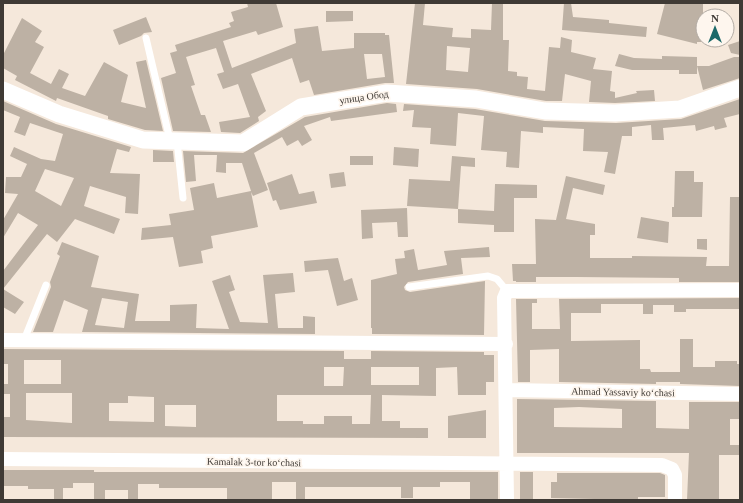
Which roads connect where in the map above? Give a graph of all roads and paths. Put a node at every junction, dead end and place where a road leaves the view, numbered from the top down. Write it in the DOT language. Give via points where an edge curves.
graph roads {
  1 [pos="146,38"];
  2 [pos="740,88"];
  3 [pos="3,90"];
  4 [pos="174,141"];
  5 [pos="183,198"];
  6 [pos="46,285"];
  7 [pos="409,287"];
  8 [pos="740,290"];
  9 [pos="507,291"];
  10 [pos="3,340"];
  11 [pos="24,340"];
  12 [pos="506,344"];
  13 [pos="507,390"];
  14 [pos="740,394"];
  15 [pos="3,460"];
  16 [pos="506,465"];
  17 [pos="507,500"];
  18 [pos="675,500"];
  1 -- 4 [label="lane"];
  2 -- 4 [label="street, улица Обод" via="680,109 615,113 545,111 476,98 387,93 301,107 242,143"];
  3 -- 4 [label="street, улица Обод" via="59,114 142,140"];
  4 -- 5 [label="lane"];
  6 -- 11 [label="lane"];
  7 -- 9 [label="lane" via="488,276 497,279"];
  8 -- 9 [label="street"];
  9 -- 12 [label="street" via="504,298"];
  10 -- 11 [label="street"];
  11 -- 12 [label="street"];
  12 -- 13 [label="street"];
  13 -- 14 [label="street, Ahmad Yassaviy koʻchasi"];
  13 -- 16 [label="street"];
  15 -- 16 [label="street, Kamalak 3-tor koʻchasi"];
  16 -- 17 [label="street"];
  16 -- 18 [label="street, Kamalak 3-tor koʻchasi" via="662,465 672,469 675,475"];
}
